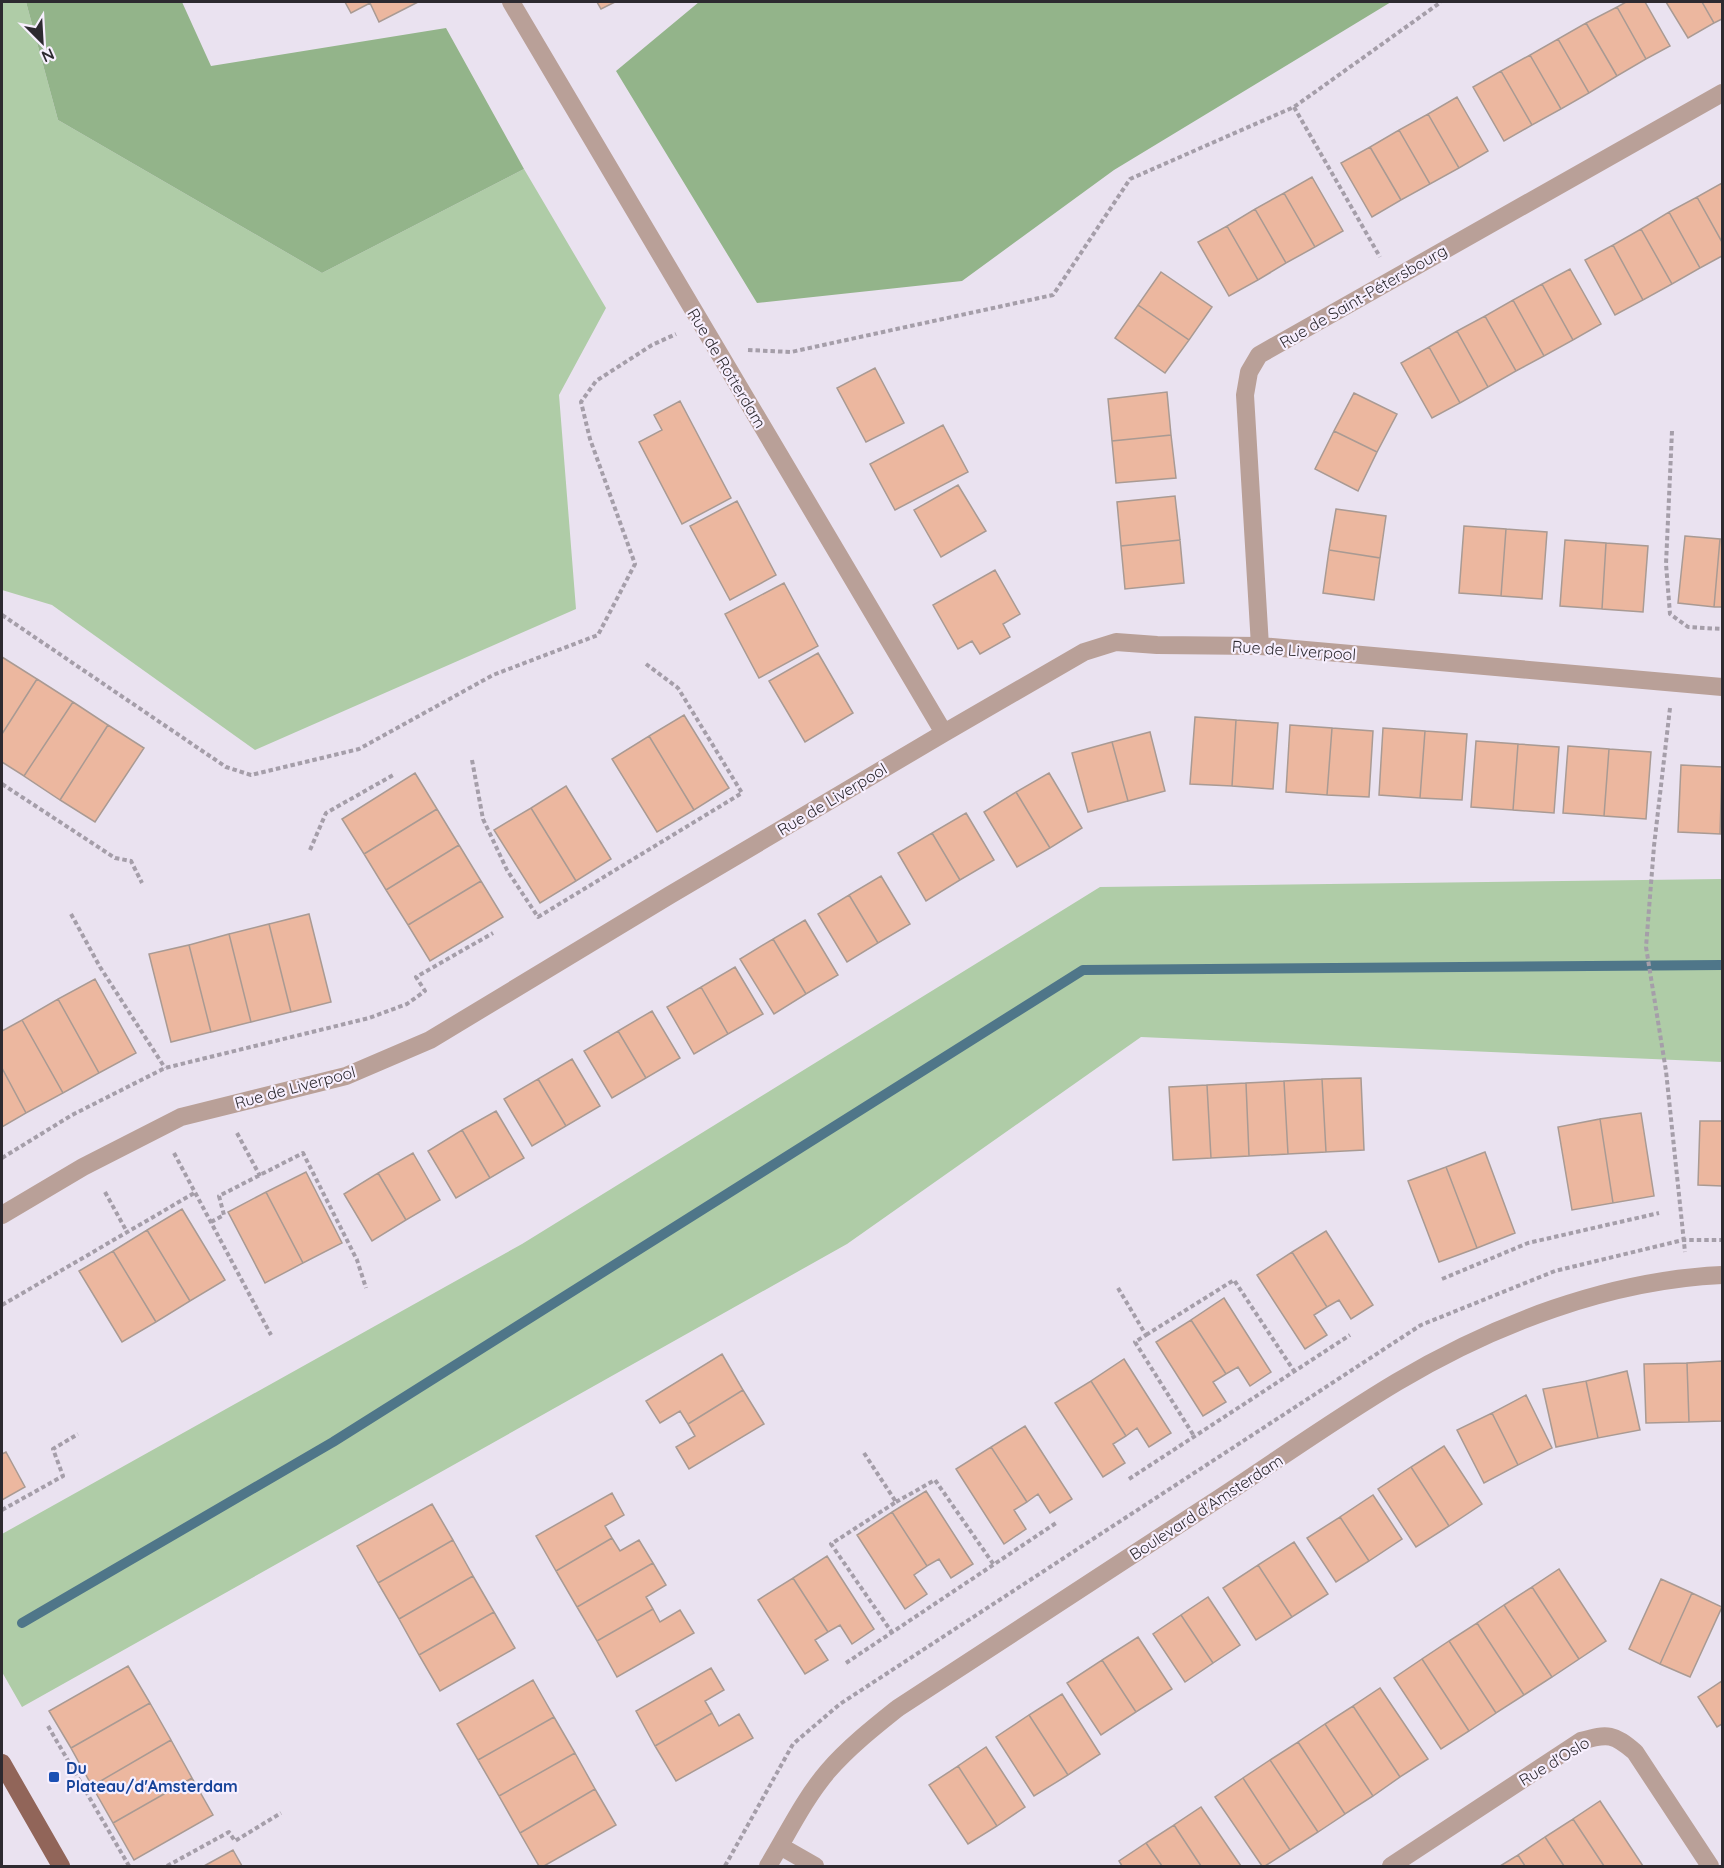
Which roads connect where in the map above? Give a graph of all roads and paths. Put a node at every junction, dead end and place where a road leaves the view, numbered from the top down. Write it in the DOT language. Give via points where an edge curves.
graph roads {
  1 [pos="511,2"];
  2 [pos="1441,2"];
  3 [pos="1722,93"];
  4 [pos="1294,107"];
  5 [pos="1392,279"];
  6 [pos="700,323"];
  7 [pos="718,353"];
  8 [pos="1672,431"];
  9 [pos="2,615"];
  10 [pos="1722,629"];
  11 [pos="1260,646"];
  12 [pos="646,664"];
  13 [pos="1674,683"];
  14 [pos="1722,687"];
  15 [pos="944,733"];
  16 [pos="472,760"];
  17 [pos="395,774"];
  18 [pos="2,784"];
  19 [pos="310,850"];
  20 [pos="142,883"];
  21 [pos="71,914"];
  22 [pos="493,933"];
  23 [pos="165,1068"];
  24 [pos="237,1133"];
  25 [pos="174,1154"];
  26 [pos="2,1158"];
  27 [pos="260,1176"];
  28 [pos="105,1192"];
  29 [pos="196,1192"];
  30 [pos="1659,1213"];
  31 [pos="2,1215"];
  32 [pos="212,1222"];
  33 [pos="127,1232"];
  34 [pos="1722,1275"];
  35 [pos="1688,1276"];
  36 [pos="1442,1279"];
  37 [pos="366,1288"];
  38 [pos="1118,1288"];
  39 [pos="2,1305"];
  40 [pos="271,1335"];
  41 [pos="1146,1335"];
  42 [pos="1350,1335"];
  43 [pos="1294,1371"];
  44 [pos="78,1434"];
  45 [pos="1194,1436"];
  46 [pos="864,1453"];
  47 [pos="1129,1479"];
  48 [pos="896,1502"];
  49 [pos="2,1510"];
  50 [pos="1056,1523"];
  51 [pos="994,1565"];
  52 [pos="893,1634"];
  53 [pos="846,1663"];
  54 [pos="48,1726"];
  55 [pos="2,1763"];
  56 [pos="281,1813"];
  57 [pos="780,1846"];
  58 [pos="61,1866"];
  59 [pos="129,1866"];
  60 [pos="167,1866"];
  61 [pos="768,1866"];
  62 [pos="815,1866"];
  63 [pos="1391,1866"];
  64 [pos="1710,1866"];
  1 -- 6 [label="street, Rue de Rotterdam"];
  2 -- 4 [label="path"];
  3 -- 5 [label="street, Rue de Saint-Pétersbourg"];
  4 -- 5 [label="path"];
  4 -- 7 [label="path" via="1130,178 1053,295 791,352"];
  5 -- 11 [label="street, Rue de Saint-Pétersbourg" via="1259,355 1249,372 1245,395"];
  6 -- 7 [label="street, Rue de Rotterdam"];
  6 -- 9 [label="path" via="652,345 596,381 581,402 590,439 635,564 597,635 493,675 359,749 251,775 226,767"];
  7 -- 15 [label="street, Rue de Rotterdam"];
  8 -- 10 [label="path" via="1666,564 1670,614 1688,627"];
  11 -- 13 [label="street, Rue de Liverpool"];
  11 -- 15 [label="street, Rue de Liverpool" via="1116,642 1084,652"];
  12 -- 16 [label="path" via="678,688 742,793 538,917 507,870 483,819"];
  13 -- 14 [label="street, Rue de Liverpool"];
  13 -- 35 [label="path" via="1646,946 1666,1071"];
  15 -- 31 [label="street, Rue de Liverpool" via="430,1040 346,1076 181,1117 83,1167"];
  17 -- 19 [label="path" via="326,813"];
  18 -- 20 [label="path" via="116,858 131,861"];
  21 -- 23 [label="path"];
  22 -- 23 [label="path" via="416,977 424,991 407,1004 369,1018"];
  23 -- 26 [label="path" via="72,1115"];
  24 -- 27 [label="path"];
  25 -- 29 [label="path"];
  27 -- 32 [label="path" via="219,1196 224,1215"];
  27 -- 37 [label="path" via="303,1153 357,1260"];
  28 -- 33 [label="path"];
  29 -- 32 [label="path"];
  29 -- 33 [label="path"];
  30 -- 36 [label="path" via="1528,1243"];
  32 -- 40 [label="path"];
  33 -- 39 [label="path"];
  34 -- 35 [label="street, Boulevard d'Amsterdam"];
  35 -- 57 [label="street, Boulevard d'Amsterdam" via="1648,1282 1529,1317 1398,1381 898,1708 860,1738 827,1773"];
  38 -- 41 [label="path"];
  41 -- 43 [label="path" via="1234,1280"];
  41 -- 45 [label="path" via="1135,1342"];
  42 -- 43 [label="path"];
  43 -- 45 [label="path"];
  44 -- 49 [label="path" via="53,1449 63,1476"];
  45 -- 47 [label="path"];
  46 -- 48 [label="path"];
  48 -- 51 [label="path" via="935,1480"];
  48 -- 52 [label="path" via="831,1544"];
  50 -- 51 [label="path"];
  51 -- 52 [label="path"];
  52 -- 53 [label="path"];
  54 -- 59 [label="path"];
  55 -- 58 [label="main road"];
  56 -- 60 [label="path" via="235,1840 229,1832"];
  57 -- 61 [label="street, Boulevard d'Amsterdam"];
  57 -- 62 [label="street"];
  63 -- 64 [label="street, Rue d'Oslo" via="1581,1741 1600,1735 1620,1739 1635,1752"];
}
